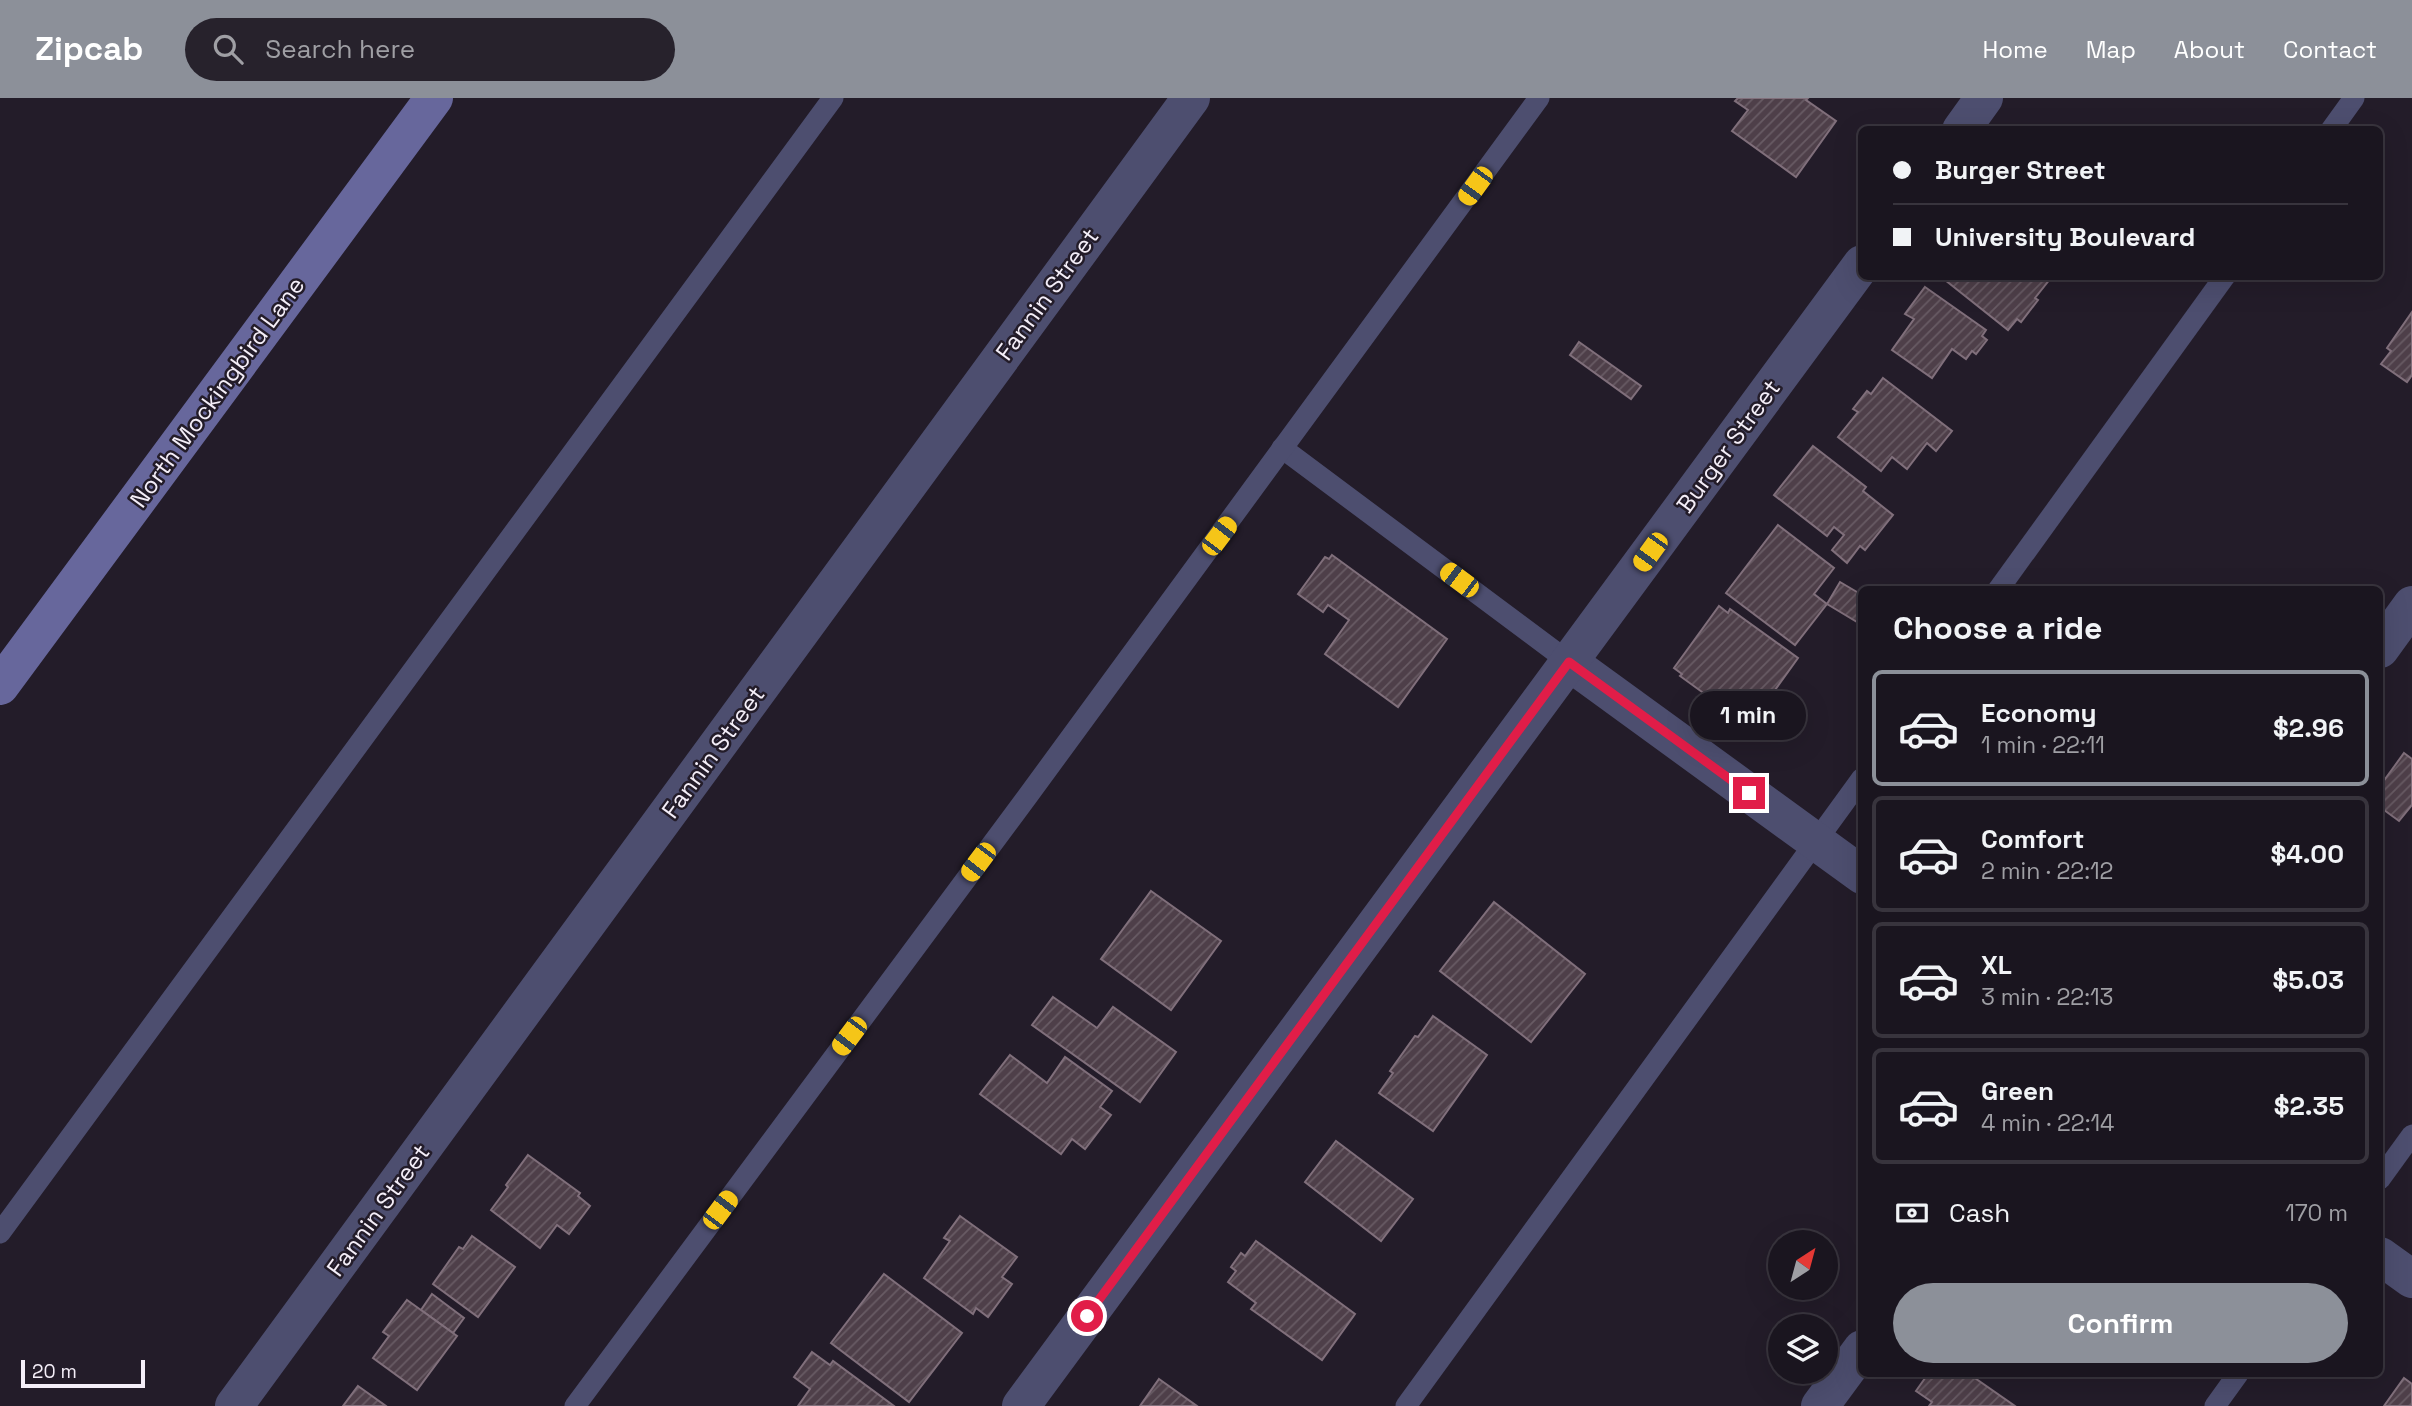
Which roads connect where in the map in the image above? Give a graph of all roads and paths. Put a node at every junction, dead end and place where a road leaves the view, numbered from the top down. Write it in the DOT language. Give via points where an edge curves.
graph roads {
  1 [pos="434,98"];
  2 [pos="833,98"];
  3 [pos="1191,98"];
  4 [pos="1539,98"];
  5 [pos="1984,98"];
  6 [pos="2354,98"];
  7 [pos="1964,126"];
  8 [pos="2334,126"];
  9 [pos="1858,269"];
  10 [pos="2222,280"];
  11 [pos="1283,448"];
  12 [pos="2001,586"];
  13 [pos="2412,605"];
  14 [pos="2383,645"];
  15 [pos="1569,662"];
  16 [pos="0,686"];
  17 [pos="1858,784"];
  18 [pos="1816,842"];
  19 [pos="1858,872"];
  20 [pos="2412,1135"];
  21 [pos="2383,1175"];
  22 [pos="0,1233"];
  23 [pos="2383,1258"];
  24 [pos="2412,1279"];
  25 [pos="1858,1354"];
  26 [pos="2236,1377"];
  27 [pos="234,1406"];
  28 [pos="575,1406"];
  29 [pos="1021,1406"];
  30 [pos="1406,1406"];
  31 [pos="1820,1406"];
  32 [pos="2215,1406"];
  1 -- 16 [label="street, North Mockingbird Lane"];
  2 -- 22 [label="lane"];
  3 -- 27 [label="street, Fannin Street"];
  4 -- 11 [label="lane"];
  5 -- 7 [label="street"];
  6 -- 8 [label="lane"];
  9 -- 15 [label="street, Burger Street"];
  10 -- 12 [label="lane"];
  11 -- 15 [label="lane"];
  11 -- 28 [label="lane"];
  13 -- 14 [label="street"];
  15 -- 18 [label="street"];
  15 -- 29 [label="street, Burger Street"];
  17 -- 18 [label="lane"];
  18 -- 19 [label="street"];
  18 -- 30 [label="lane"];
  20 -- 21 [label="lane"];
  23 -- 24 [label="street"];
  25 -- 31 [label="street"];
  26 -- 32 [label="lane"];
}
